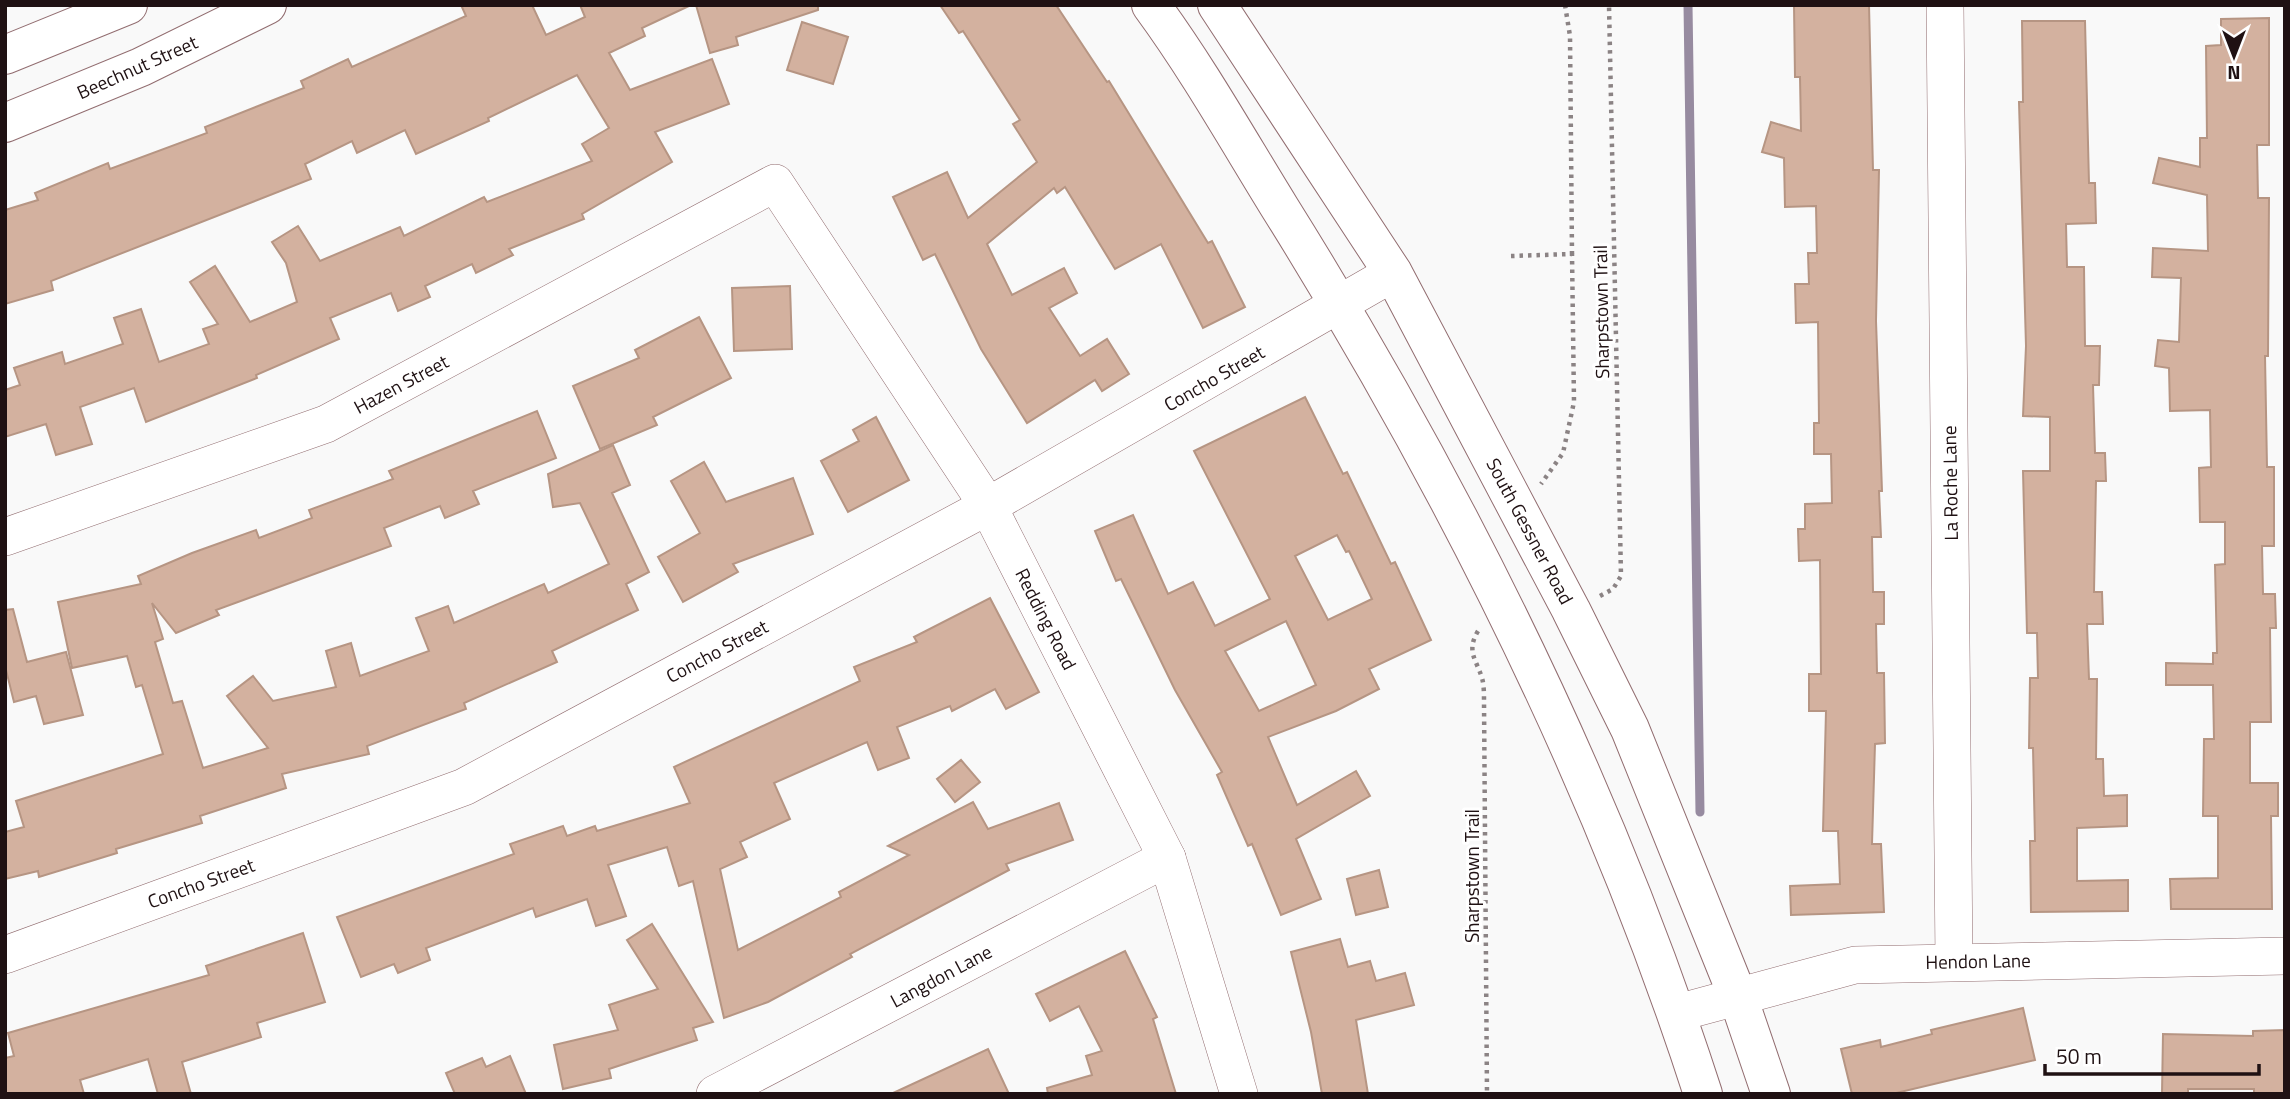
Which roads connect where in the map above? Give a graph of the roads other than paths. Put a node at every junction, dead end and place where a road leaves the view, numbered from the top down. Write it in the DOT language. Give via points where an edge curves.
graph roads {
  1 [pos="267,5"];
  2 [pos="1151,5"];
  3 [pos="1217,5"];
  4 [pos="1945,5"];
  5 [pos="121,9"];
  6 [pos="5,55"];
  7 [pos="141,67"];
  8 [pos="5,123"];
  9 [pos="775,183"];
  10 [pos="1393,273"];
  11 [pos="1341,306"];
  12 [pos="988,506"];
  13 [pos="5,537"];
  14 [pos="1167,858"];
  15 [pos="5,955"];
  16 [pos="2285,956"];
  17 [pos="1954,961"];
  18 [pos="1738,997"];
  19 [pos="1677,1013"];
  20 [pos="715,1094"];
  21 [pos="1239,1094"];
  22 [pos="1703,1094"];
  23 [pos="1771,1094"];
  1 -- 7 [label="main road, Beechnut Street"];
  2 -- 11 [label="main road"];
  3 -- 10 [label="main road, South Gessner Road"];
  4 -- 17 [label="street, La Roche Lane"];
  5 -- 6 [label="main road"];
  5 -- 7 [label="main road"];
  7 -- 8 [label="main road, Beechnut Street"];
  9 -- 12 [label="street, Redding Road"];
  9 -- 13 [label="street, Hazen Street" via="326,424"];
  10 -- 11 [label="street, Concho Street"];
  10 -- 18 [label="main road, South Gessner Road" via="1630,729"];
  11 -- 12 [label="street, Concho Street"];
  11 -- 19 [label="main road" via="1465,528 1531,666"];
  12 -- 14 [label="street, Redding Road"];
  12 -- 15 [label="street, Concho Street" via="464,786"];
  14 -- 20 [label="street, Langdon Lane"];
  14 -- 21 [label="street, Redding Road"];
  16 -- 17 [label="street, Hendon Lane"];
  17 -- 18 [label="street, Hendon Lane" via="1855,965"];
  18 -- 19 [label="street, Hendon Lane"];
  18 -- 23 [label="main road, South Gessner Road"];
  19 -- 22 [label="main road"];
}
